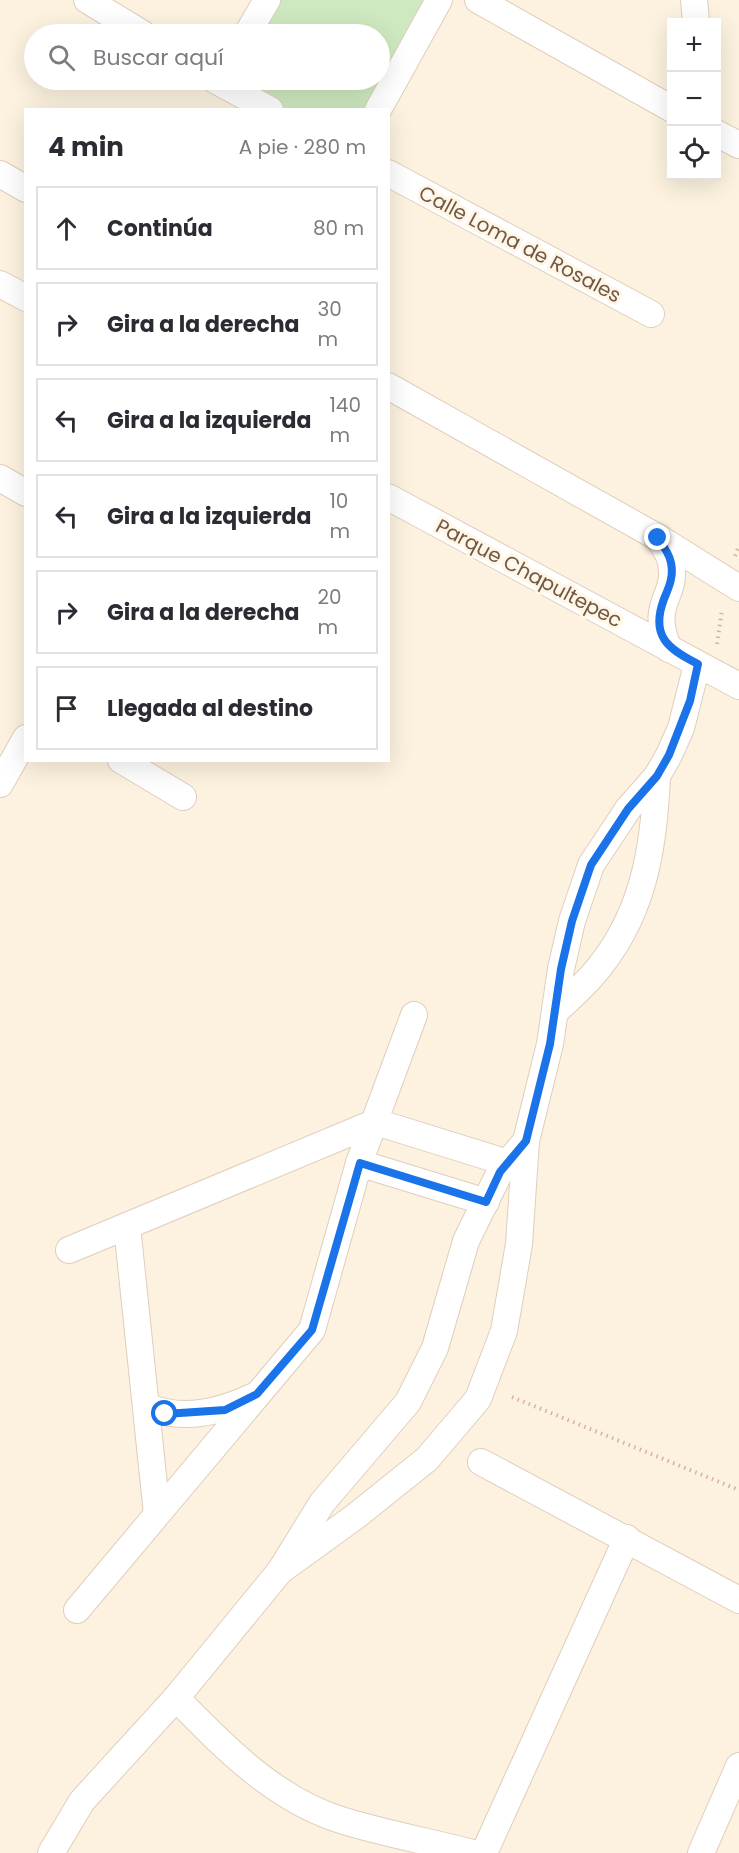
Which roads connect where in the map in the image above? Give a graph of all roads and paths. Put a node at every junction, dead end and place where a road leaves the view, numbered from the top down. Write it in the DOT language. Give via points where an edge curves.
graph roads {
  1 [pos="87,0"];
  2 [pos="267,0"];
  3 [pos="439,0"];
  4 [pos="478,0"];
  5 [pos="694,0"];
  6 [pos="696,18"];
  7 [pos="127,24"];
  8 [pos="253,24"];
  9 [pos="390,88"];
  10 [pos="236,90"];
  11 [pos="389,90"];
  12 [pos="667,104"];
  13 [pos="267,108"];
  14 [pos="379,108"];
  15 [pos="721,135"];
  16 [pos="739,145"];
  17 [pos="0,174"];
  18 [pos="390,174"];
  19 [pos="24,188"];
  20 [pos="0,284"];
  21 [pos="24,297"];
  22 [pos="651,314"];
  23 [pos="390,387"];
  24 [pos="0,478"];
  25 [pos="24,492"];
  26 [pos="390,498"];
  27 [pos="658,538"];
  28 [pos="739,588"];
  29 [pos="669,649"];
  30 [pos="698,664"];
  31 [pos="739,686"];
  32 [pos="24,742"];
  33 [pos="124,762"];
  34 [pos="657,776"];
  35 [pos="0,784"];
  36 [pos="183,797"];
  37 [pos="555,1012"];
  38 [pos="414,1015"];
  39 [pos="376,1122"];
  40 [pos="526,1141"];
  41 [pos="508,1162"];
  42 [pos="360,1163"];
  43 [pos="486,1202"];
  44 [pos="128,1226"];
  45 [pos="69,1250"];
  46 [pos="257,1394"];
  47 [pos="512,1397"];
  48 [pos="146,1406"];
  49 [pos="481,1462"];
  50 [pos="739,1490"];
  51 [pos="157,1514"];
  52 [pos="627,1538"];
  53 [pos="280,1571"];
  54 [pos="739,1600"];
  55 [pos="77,1610"];
  56 [pos="176,1698"];
  57 [pos="739,1766"];
  58 [pos="51,1853"];
  59 [pos="473,1853"];
  60 [pos="484,1853"];
  61 [pos="701,1853"];
  1 -- 7 [label="street"];
  2 -- 8 [label="street"];
  3 -- 9 [label="street"];
  4 -- 12 [label="street"];
  5 -- 6 [label="street"];
  10 -- 13 [label="street"];
  11 -- 14 [label="street"];
  15 -- 16 [label="street"];
  17 -- 19 [label="street"];
  18 -- 22 [label="street, Calle Loma de Rosales"];
  20 -- 21 [label="street"];
  23 -- 27 [label="street"];
  24 -- 25 [label="street"];
  26 -- 29 [label="street, Parque Chapultepec"];
  27 -- 28 [label="street"];
  27 -- 29 [label="street" via="671,562 672,580 660,610 660,630"];
  29 -- 30 [label="street, Parque Chapultepec"];
  30 -- 31 [label="street, Parque Chapultepec"];
  30 -- 34 [label="street" via="681,728"];
  32 -- 35 [label="street"];
  33 -- 36 [label="street"];
  34 -- 37 [label="street" via="628,809 591,865 572,921"];
  34 -- 37 [label="street" via="651,855 623,932 592,976"];
  37 -- 40 [label="street"];
  38 -- 39 [label="street"];
  39 -- 41 [label="street"];
  39 -- 42 [label="street"];
  39 -- 44 [label="street"];
  40 -- 41 [label="street"];
  40 -- 53 [label="street" via="519,1244 504,1331 478,1399 427,1459"];
  41 -- 43 [label="street"];
  42 -- 43 [label="street"];
  42 -- 46 [label="street" via="312,1330"];
  43 -- 53 [label="street" via="466,1241 435,1348 414,1392 322,1503"];
  44 -- 45 [label="street"];
  44 -- 48 [label="street"];
  46 -- 48 [label="street" via="225,1410 165,1414"];
  46 -- 51 [label="street"];
  47 -- 50 [label="path"];
  48 -- 51 [label="street"];
  49 -- 52 [label="street"];
  51 -- 55 [label="street"];
  52 -- 54 [label="street"];
  52 -- 60 [label="street"];
  53 -- 56 [label="street"];
  56 -- 58 [label="street" via="82,1801"];
  56 -- 59 [label="street" via="222,1746 281,1791 342,1821"];
  57 -- 61 [label="street"];
}
